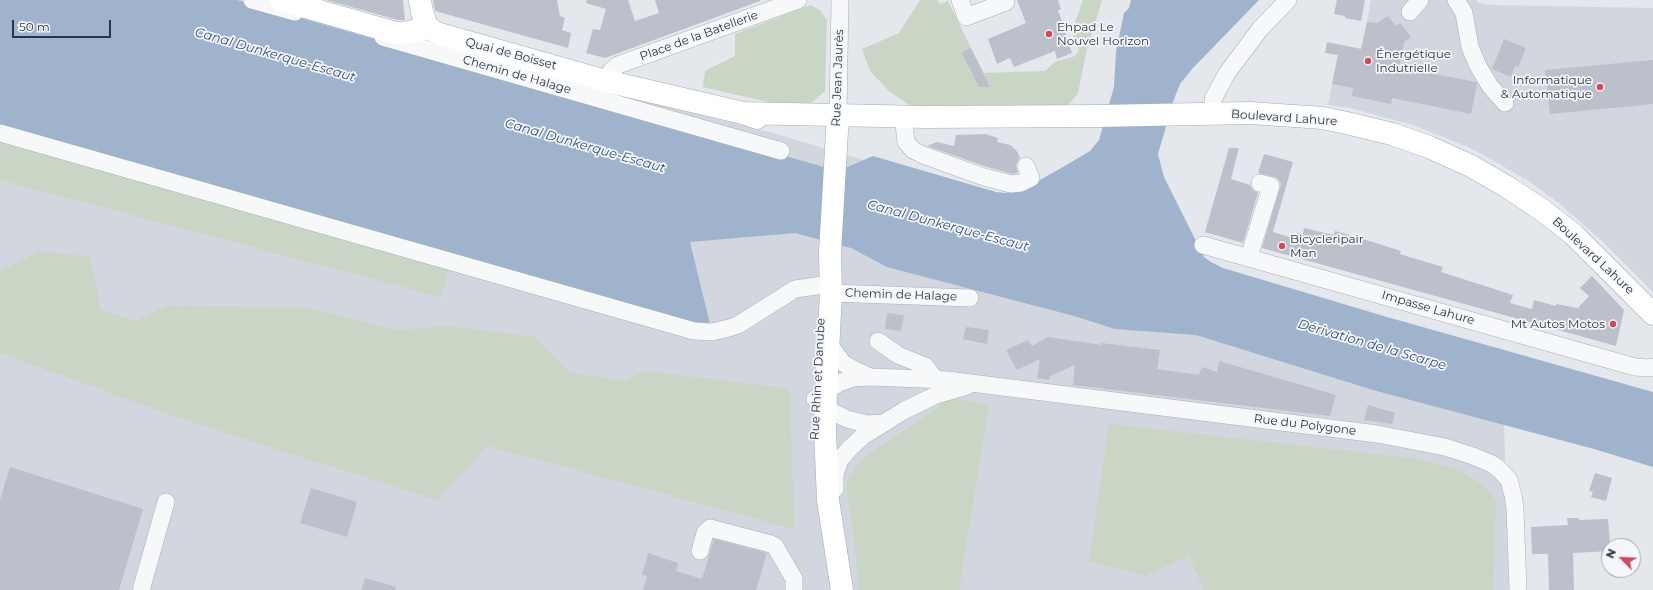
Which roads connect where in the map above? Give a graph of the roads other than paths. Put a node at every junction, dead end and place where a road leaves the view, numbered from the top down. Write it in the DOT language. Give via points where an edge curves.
graph roads {
  1 [pos="252,0"];
  2 [pos="281,0"];
  3 [pos="420,0"];
  4 [pos="798,0"];
  5 [pos="840,0"];
  6 [pos="960,0"];
  7 [pos="1005,0"];
  8 [pos="1288,0"];
  9 [pos="1456,0"];
  10 [pos="429,28"];
  11 [pos="606,81"];
  12 [pos="1505,103"];
  13 [pos="1213,114"];
  14 [pos="903,118"];
  15 [pos="837,120"];
  16 [pos="0,133"];
  17 [pos="781,151"];
  18 [pos="1029,172"];
  19 [pos="1260,183"];
  20 [pos="1203,244"];
  21 [pos="1250,257"];
  22 [pos="830,275"];
  23 [pos="970,298"];
  24 [pos="1653,314"];
  25 [pos="878,341"];
  26 [pos="828,343"];
  27 [pos="1653,367"];
  28 [pos="870,377"];
  29 [pos="936,380"];
  30 [pos="981,385"];
  31 [pos="822,399"];
  32 [pos="883,423"];
  33 [pos="166,502"];
  34 [pos="700,551"];
  35 [pos="836,551"];
  36 [pos="141,590"];
  37 [pos="794,590"];
  38 [pos="832,590"];
  39 [pos="842,590"];
  40 [pos="1518,590"];
  1 -- 17 [label="street, Chemin de Halage"];
  2 -- 10 [label="main road" via="396,33"];
  3 -- 10 [label="main road" via="423,16"];
  4 -- 11 [label="street, Place de la Batellerie" via="618,65"];
  5 -- 15 [label="street, Rue Jean Jaurès"];
  6 -- 7 [label="street" via="966,17 1006,2"];
  8 -- 13 [label="street" via="1260,29 1228,73 1213,99"];
  9 -- 12 [label="street" via="1464,13 1470,47 1478,66 1490,86"];
  10 -- 11 [label="main road, Quai de Boisset" via="440,34"];
  11 -- 15 [label="main road, Quai de Boisset" via="773,121"];
  13 -- 14 [label="main road, Boulevard Lahure"];
  13 -- 24 [label="main road, Boulevard Lahure" via="1250,113 1337,121 1406,138 1444,153 1495,179 1542,210 1583,243"];
  14 -- 15 [label="main road, Boulevard Lahure" via="890,124"];
  14 -- 18 [label="street" via="906,142 918,153 1004,183 1016,184"];
  15 -- 22 [label="main road, Rue Jean Jaurès"];
  16 -- 22 [label="street, Chemin de Halage" via="694,331 712,332 738,325 795,289"];
  19 -- 21 [label="street" via="1271,186"];
  20 -- 21 [label="street, Impasse Lahure"];
  21 -- 27 [label="street, Impasse Lahure" via="1635,367"];
  22 -- 23 [label="street, Chemin de Halage"];
  22 -- 26 [label="main road, Rue Rhin et Danube"];
  22 -- 31 [label="main road, Rue Rhin et Danube" via="820,331"];
  25 -- 29 [label="street" via="898,355 926,366"];
  26 -- 28 [label="street, Rue du Polygone" via="843,363"];
  26 -- 31 [label="main road, Rue Rhin et Danube"];
  28 -- 29 [label="street, Rue du Polygone"];
  28 -- 31 [label="street, Rue du Polygone" via="842,381"];
  29 -- 30 [label="street, Rue du Polygone"];
  30 -- 32 [label="street, Rue du Polygone" via="958,387 936,395"];
  30 -- 40 [label="street, Rue du Polygone" via="1378,434 1430,443 1473,456 1499,469 1512,487"];
  31 -- 32 [label="street, Rue du Polygone" via="840,416 867,424"];
  31 -- 35 [label="main road, Rue Rhin et Danube" via="827,485"];
  31 -- 38 [label="main road, Rue Rhin et Danube" via="814,449 824,544"];
  32 -- 35 [label="street, Rue du Polygone" via="856,442 836,468"];
  33 -- 36 [label="street"];
  34 -- 37 [label="street" via="704,533 710,528 771,544 775,546 794,579"];
  35 -- 39 [label="main road, Rue Rhin et Danube"];
}
